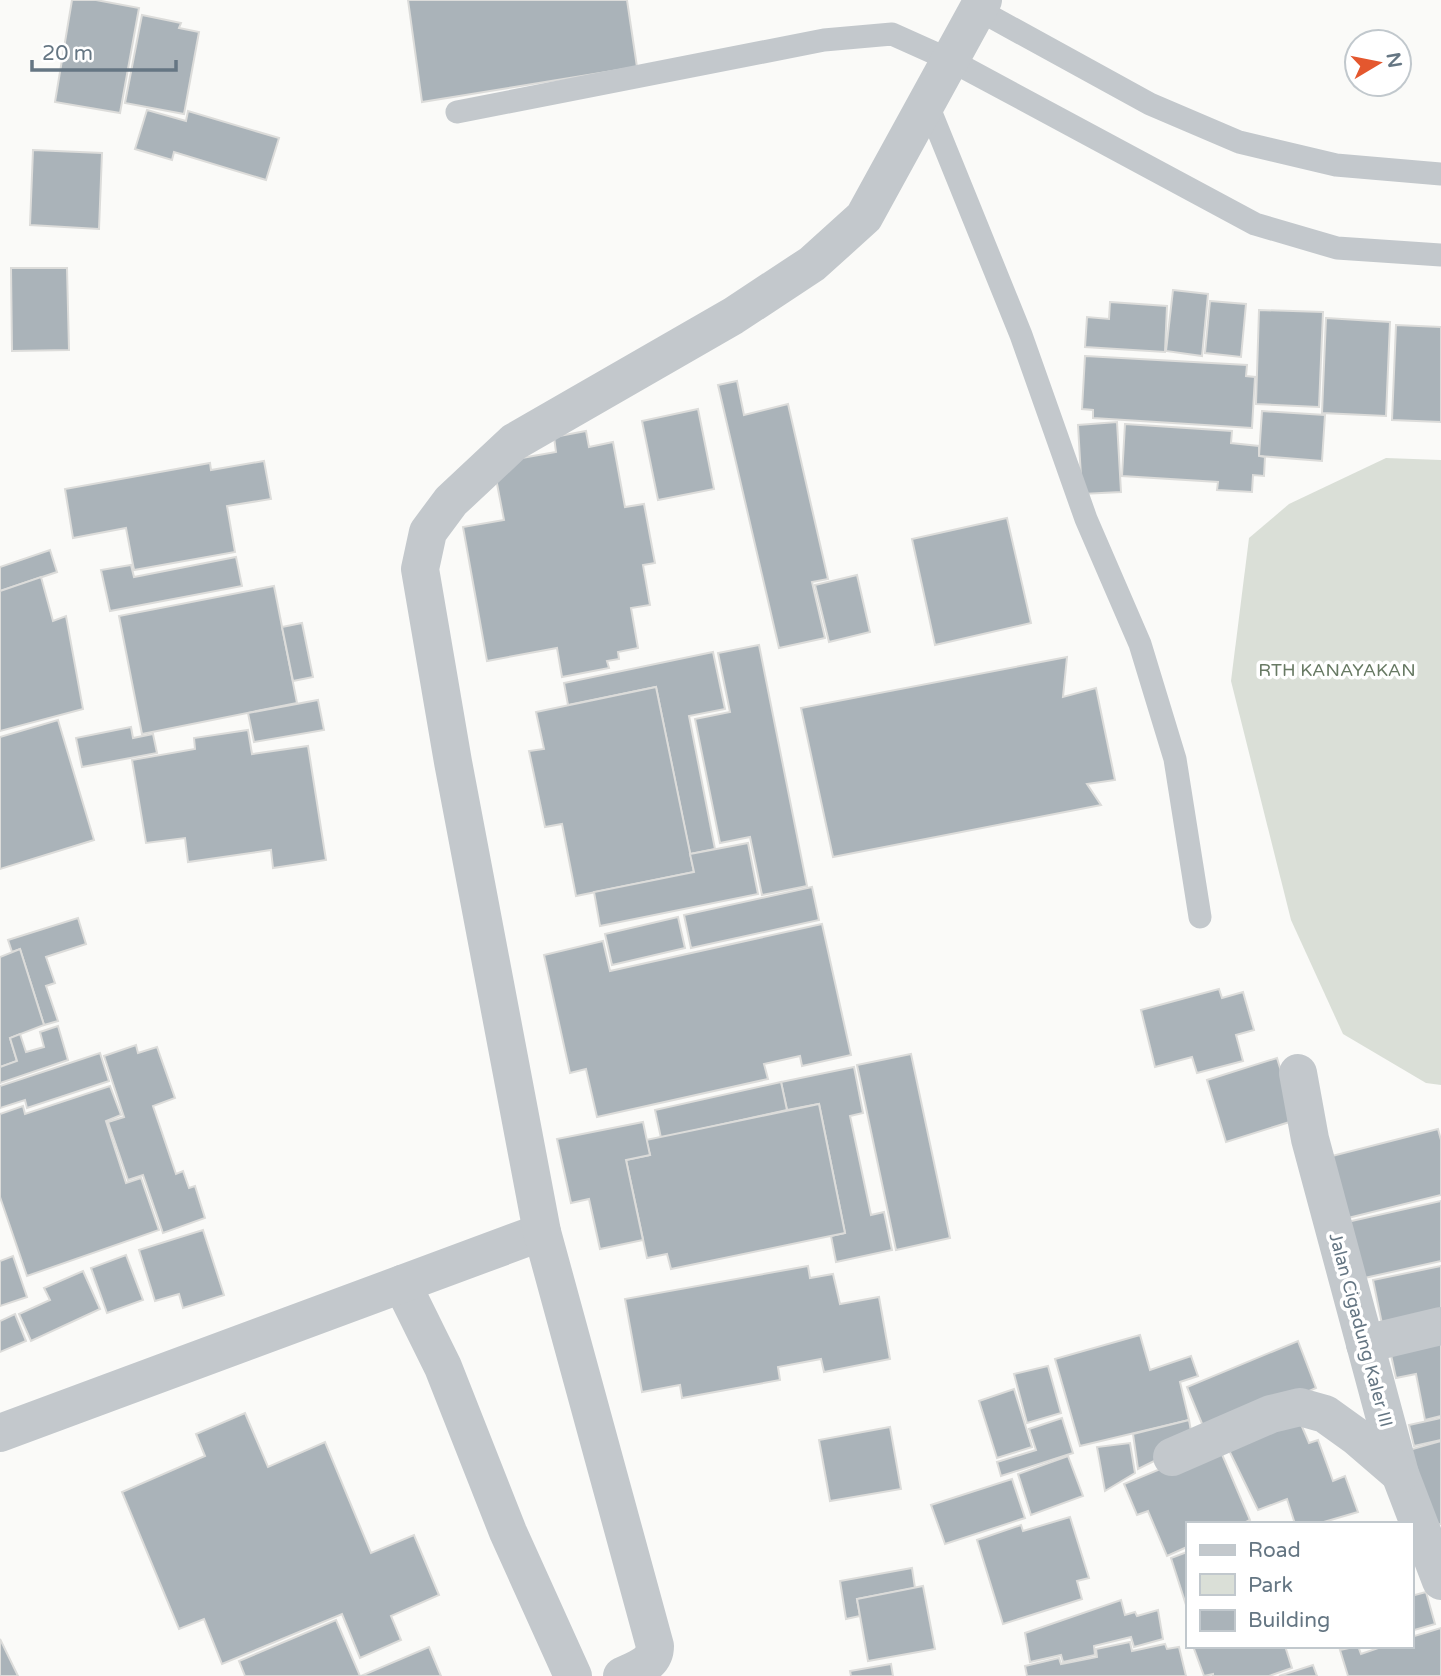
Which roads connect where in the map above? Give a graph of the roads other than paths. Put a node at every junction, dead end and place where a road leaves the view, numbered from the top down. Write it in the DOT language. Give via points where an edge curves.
graph roads {
  1 [pos="980,4"];
  2 [pos="950,60"];
  3 [pos="927,103"];
  4 [pos="457,112"];
  5 [pos="1441,174"];
  6 [pos="1441,254"];
  7 [pos="1200,917"];
  8 [pos="1298,1073"];
  9 [pos="542,1232"];
  10 [pos="402,1283"];
  11 [pos="1441,1326"];
  12 [pos="1365,1344"];
  13 [pos="0,1433"];
  14 [pos="1172,1457"];
  15 [pos="1400,1474"];
  16 [pos="1441,1581"];
  17 [pos="573,1676"];
  18 [pos="622,1676"];
  1 -- 2 [label="street"];
  1 -- 5 [label="lane" via="1150,104 1238,142 1336,165"];
  2 -- 3 [label="street"];
  2 -- 4 [label="lane" via="892,34 824,40"];
  2 -- 6 [label="lane" via="1255,224 1337,248"];
  3 -- 7 [label="lane" via="1021,335 1086,519 1140,644 1175,759"];
  3 -- 9 [label="street" via="864,217 813,264 733,316 514,442 451,501 428,532 420,569 422,582"];
  8 -- 12 [label="street, Jalan Cigadung Kaler III" via="1310,1139"];
  9 -- 10 [label="street"];
  9 -- 18 [label="street" via="655,1646 651,1661"];
  10 -- 13 [label="street"];
  10 -- 17 [label="street" via="443,1367 508,1532"];
  11 -- 12 [label="street"];
  12 -- 15 [label="street, Jalan Cigadung Kaler III"];
  14 -- 15 [label="street" via="1271,1414 1300,1407 1325,1414"];
  15 -- 16 [label="street, Jalan Cigadung Kaler III"];
}
